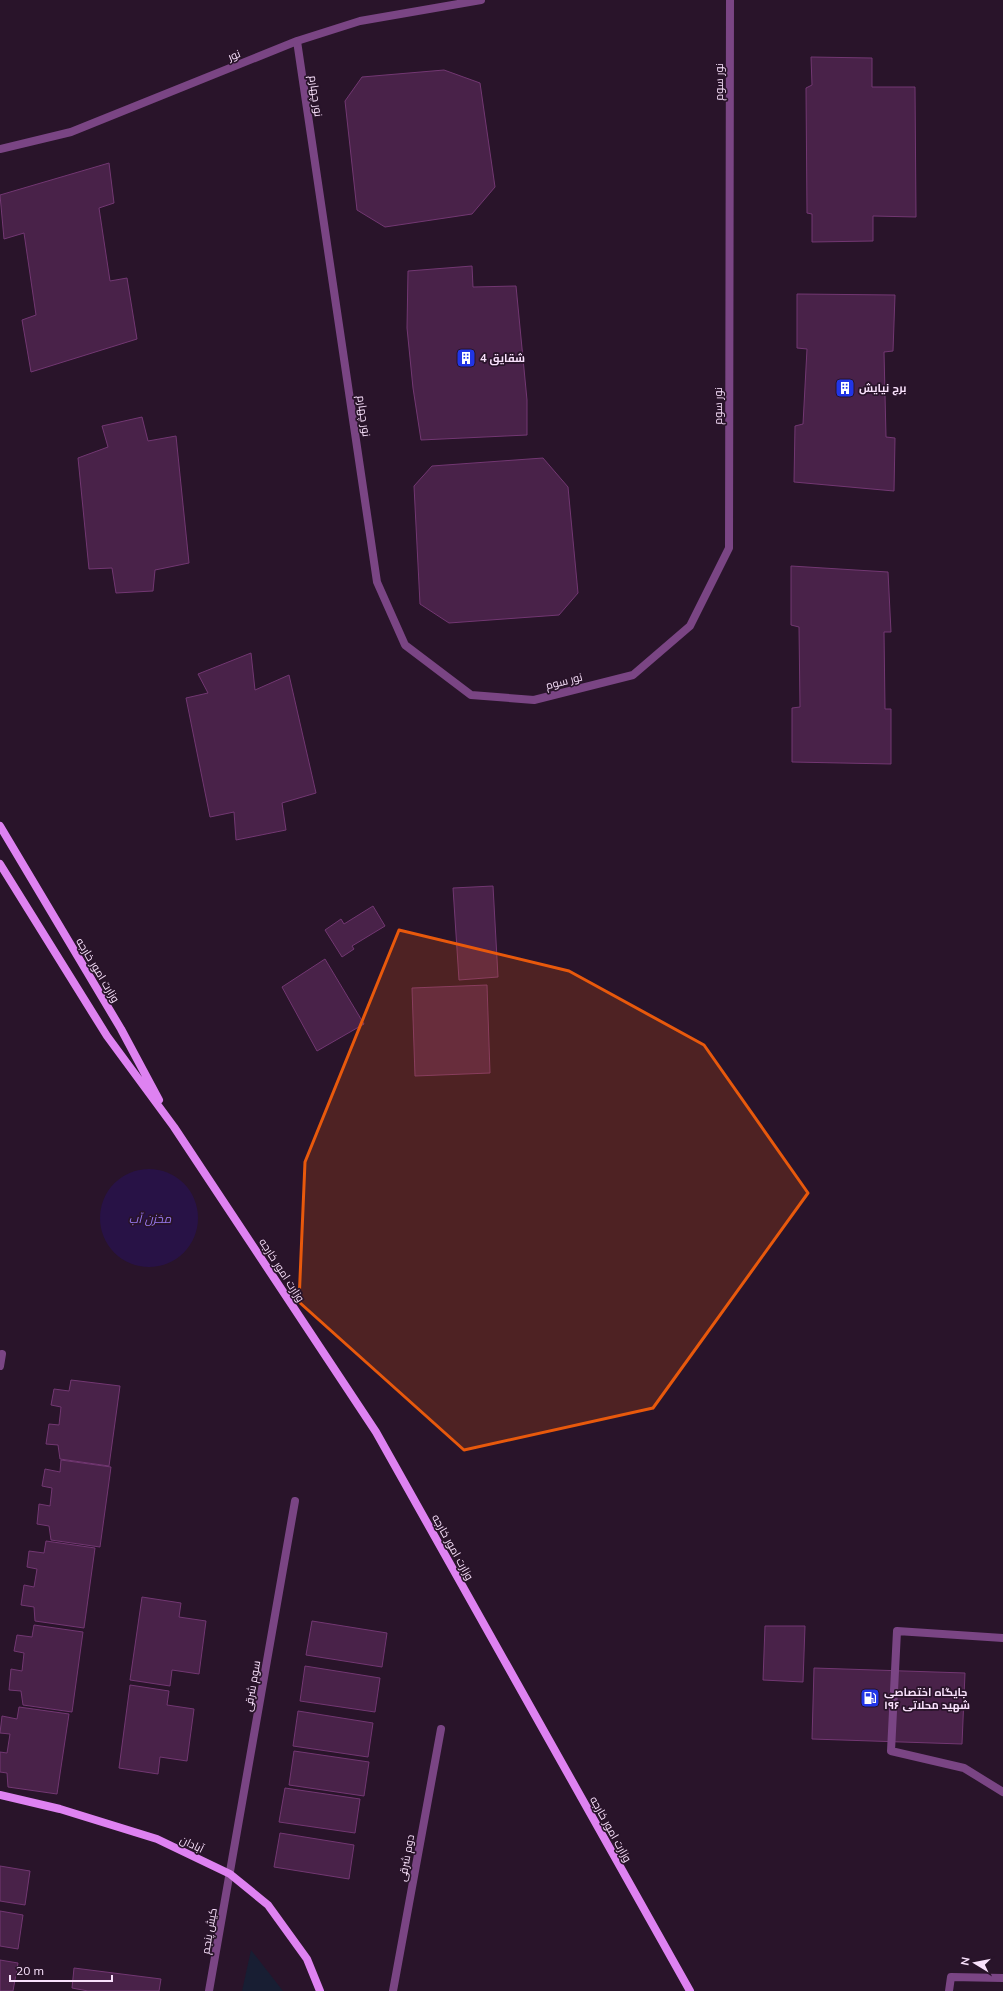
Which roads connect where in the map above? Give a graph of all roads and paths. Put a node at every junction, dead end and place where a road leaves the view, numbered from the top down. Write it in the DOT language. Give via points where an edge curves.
graph roads {
  1 [pos="481,0"];
  2 [pos="730,0"];
  3 [pos="297,41"];
  4 [pos="0,149"];
  5 [pos="534,700"];
  6 [pos="0,826"];
  7 [pos="0,864"];
  8 [pos="174,1127"];
  9 [pos="2,1354"];
  10 [pos="0,1366"];
  11 [pos="295,1501"];
  12 [pos="1003,1638"];
  13 [pos="441,1729"];
  14 [pos="1003,1792"];
  15 [pos="0,1795"];
  16 [pos="230,1874"];
  17 [pos="1003,1978"];
  18 [pos="209,1991"];
  19 [pos="320,1991"];
  20 [pos="393,1991"];
  21 [pos="690,1991"];
  22 [pos="949,1991"];
  1 -- 3 [label="street, نور" via="360,22"];
  2 -- 5 [label="street, نور سوم" via="729,548 690,626 633,675"];
  3 -- 4 [label="street, نور" via="71,132"];
  3 -- 5 [label="street, نور چهارم" via="377,582 405,645 471,695"];
  6 -- 8 [label="main road, وزارت امور خارجه" via="121,1029"];
  7 -- 8 [label="main road, وزارت امور خارجه" via="107,1036"];
  8 -- 21 [label="main road, وزارت امور خارجه" via="376,1432"];
  9 -- 10 [label="street"];
  11 -- 16 [label="street, سوم شرقی"];
  12 -- 14 [label="street" via="897,1632 891,1751 964,1768"];
  13 -- 20 [label="street, دوم شرقی"];
  15 -- 16 [label="main road, آبادان" via="60,1809 157,1839"];
  16 -- 18 [label="street, کیش پنجم"];
  16 -- 19 [label="main road, آبادان" via="268,1905 307,1959"];
  17 -- 22 [label="street" via="951,1977"];
}
